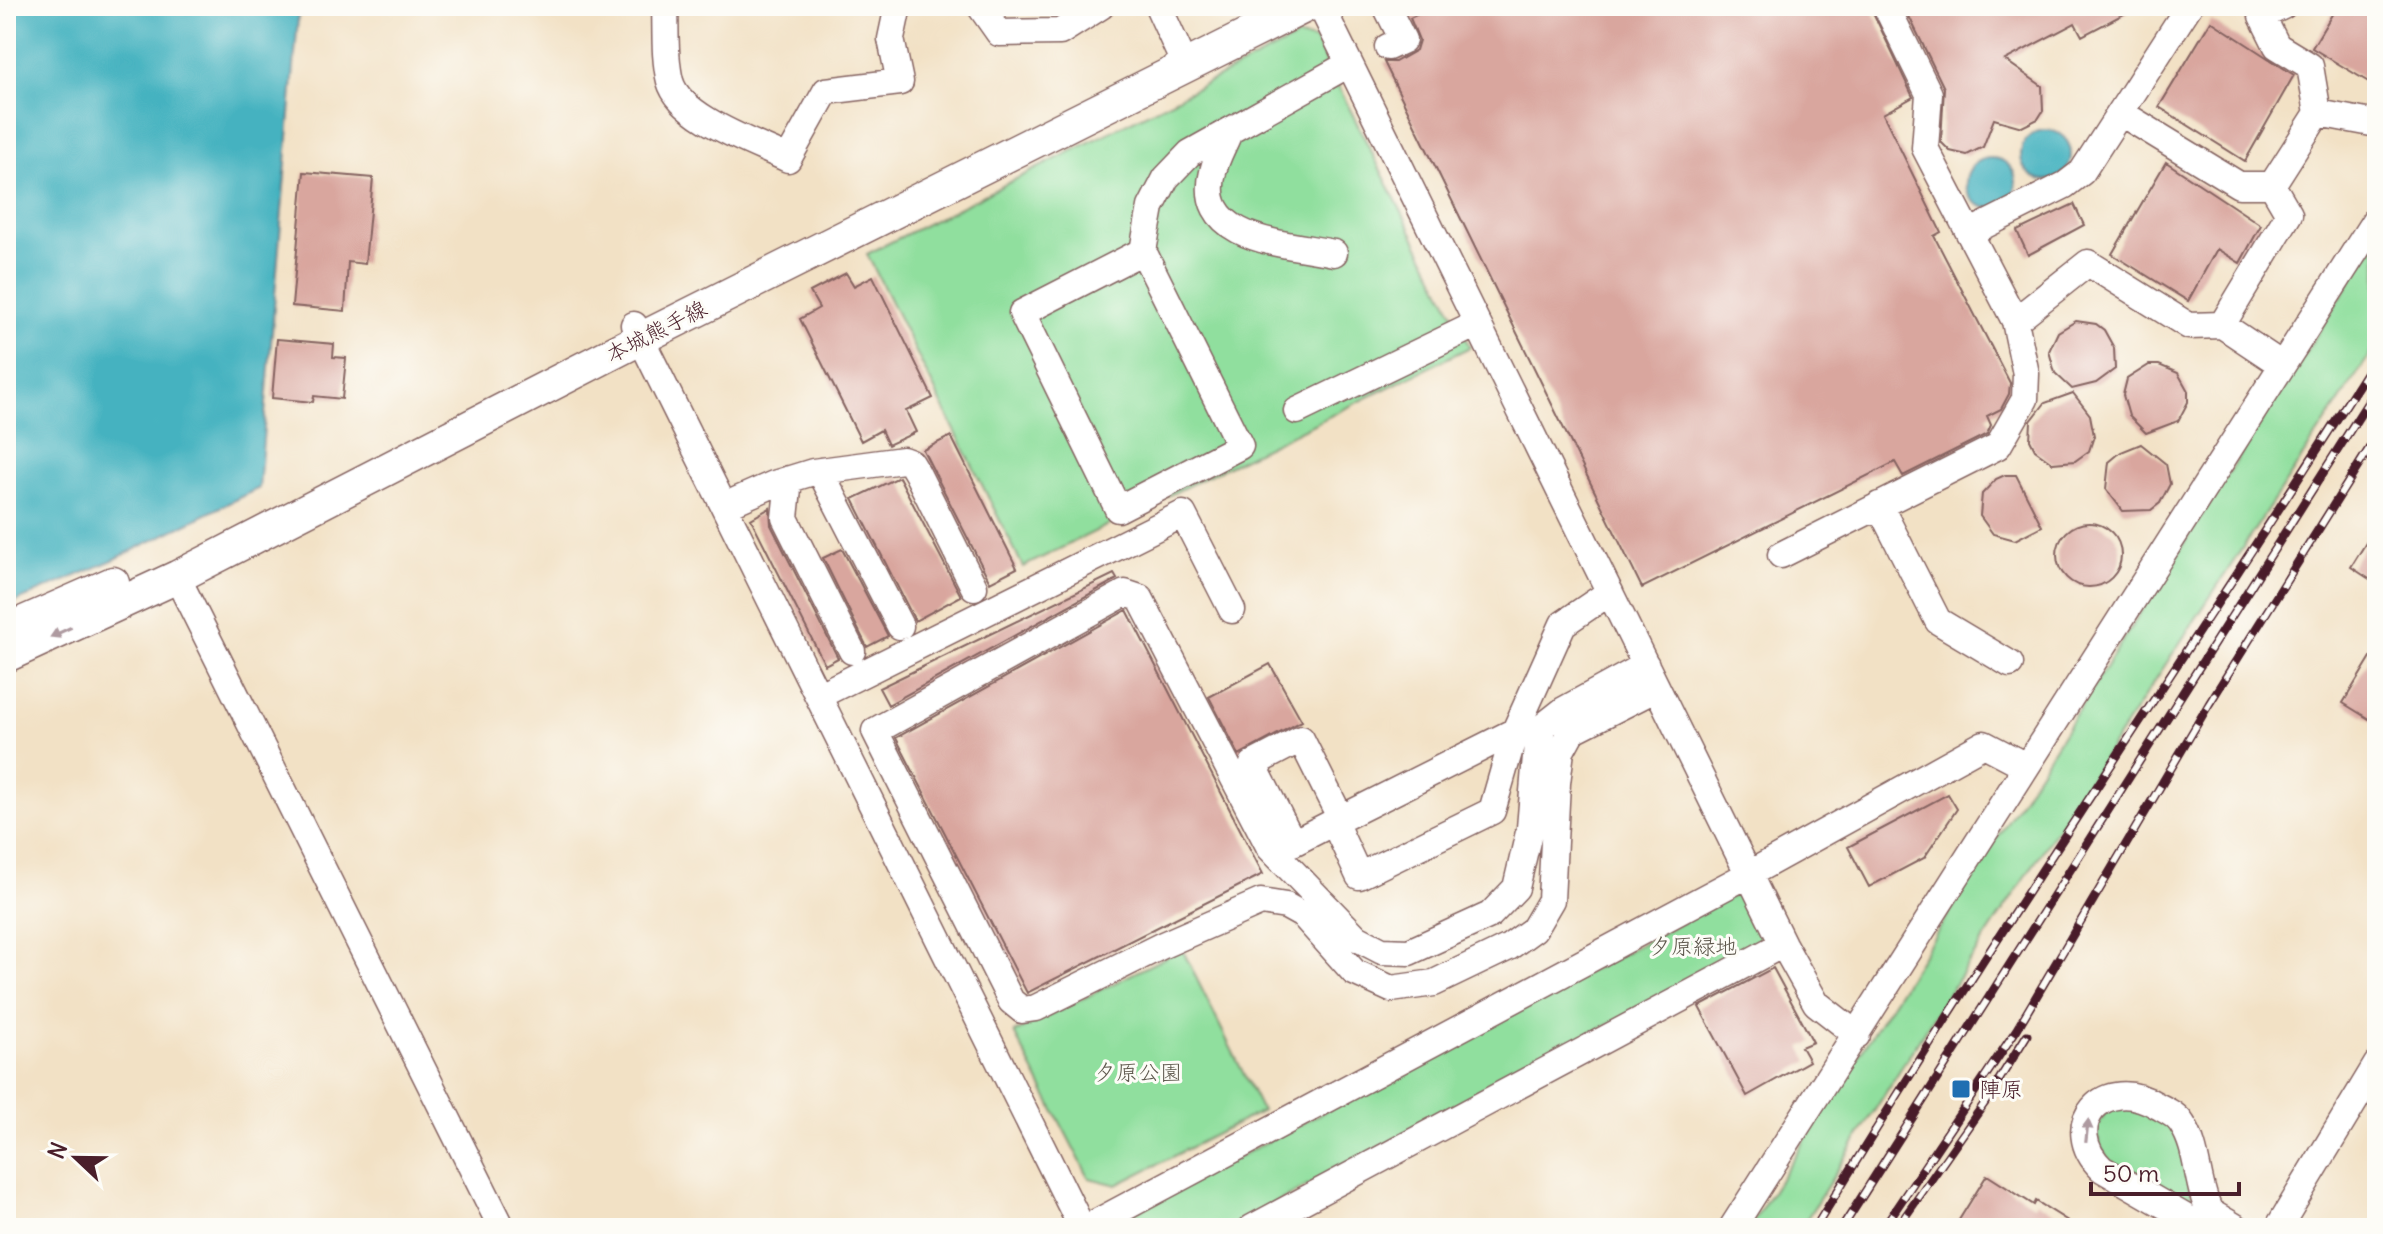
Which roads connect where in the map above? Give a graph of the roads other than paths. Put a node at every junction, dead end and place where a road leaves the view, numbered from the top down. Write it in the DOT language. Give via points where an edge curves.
graph roads {
  1 [pos="665,6"];
  2 [pos="898,6"];
  3 [pos="980,6"];
  4 [pos="1101,6"];
  5 [pos="1158,6"];
  6 [pos="1271,6"];
  7 [pos="1306,6"];
  8 [pos="1321,6"];
  9 [pos="1886,6"];
  10 [pos="2189,6"];
  11 [pos="2283,6"];
  12 [pos="1380,8"];
  13 [pos="1388,47"];
  14 [pos="1179,52"];
  15 [pos="1349,64"];
  16 [pos="2121,113"];
  17 [pos="2318,113"];
  18 [pos="2377,124"];
  19 [pos="1229,132"];
  20 [pos="2272,185"];
  21 [pos="2377,217"];
  22 [pos="1969,233"];
  23 [pos="1143,251"];
  24 [pos="1334,253"];
  25 [pos="2015,321"];
  26 [pos="1477,324"];
  27 [pos="2222,325"];
  28 [pos="637,332"];
  29 [pos="2282,365"];
  30 [pos="1297,411"];
  31 [pos="820,471"];
  32 [pos="789,479"];
  33 [pos="1879,505"];
  34 [pos="724,506"];
  35 [pos="1781,555"];
  36 [pos="177,577"];
  37 [pos="974,587"];
  38 [pos="1610,592"];
  39 [pos="1232,610"];
  40 [pos="900,626"];
  41 [pos="6,630"];
  42 [pos="852,651"];
  43 [pos="6,656"];
  44 [pos="2010,664"];
  45 [pos="1652,676"];
  46 [pos="818,696"];
  47 [pos="1515,731"];
  48 [pos="2026,766"];
  49 [pos="1749,874"];
  50 [pos="1783,944"];
  51 [pos="1857,1035"];
  52 [pos="2377,1064"];
  53 [pos="502,1228"];
  54 [pos="1084,1228"];
  55 [pos="1252,1228"];
  56 [pos="1732,1228"];
  57 [pos="2204,1228"];
  58 [pos="2237,1228"];
  59 [pos="2278,1228"];
  1 -- 2 [label="street" via="670,83 687,107 788,159 826,91 900,82 891,39"];
  3 -- 4 [label="street" via="999,33 1060,32"];
  5 -- 14 [label="street"];
  6 -- 14 [label="main road, 本城熊手線"];
  7 -- 28 [label="main road, 本城熊手線"];
  8 -- 15 [label="street"];
  9 -- 22 [label="street" via="1929,94 1925,148"];
  10 -- 16 [label="street"];
  11 -- 17 [label="street" via="2262,16 2277,46 2310,66"];
  12 -- 13 [label="street" via="1403,40"];
  14 -- 28 [label="main road, 本城熊手線"];
  15 -- 19 [label="street"];
  15 -- 26 [label="street"];
  16 -- 20 [label="street" via="2239,185"];
  16 -- 22 [label="street" via="2074,178"];
  17 -- 18 [label="street"];
  17 -- 20 [label="street"];
  19 -- 23 [label="street" via="1190,153 1166,178 1151,207"];
  19 -- 24 [label="street" via="1212,174 1221,219 1253,237"];
  20 -- 27 [label="street" via="2289,214"];
  21 -- 29 [label="street"];
  22 -- 25 [label="street"];
  23 -- 23 [label="street" via="1240,446 1118,509 1022,313"];
  25 -- 27 [label="street" via="2088,263 2189,326"];
  25 -- 33 [label="street" via="2026,374 2025,399 1998,446"];
  26 -- 30 [label="street"];
  26 -- 38 [label="street"];
  27 -- 29 [label="street"];
  28 -- 34 [label="street"];
  28 -- 36 [label="main road, 本城熊手線"];
  28 -- 41 [label="main road, 本城熊手線" via="166,560"];
  29 -- 48 [label="street"];
  31 -- 32 [label="street"];
  31 -- 37 [label="street" via="911,463"];
  31 -- 40 [label="street"];
  32 -- 34 [label="street"];
  32 -- 42 [label="street" via="785,518"];
  33 -- 35 [label="street"];
  33 -- 44 [label="street" via="1938,621"];
  34 -- 46 [label="street"];
  36 -- 43 [label="main road, 本城熊手線, one-way"];
  36 -- 53 [label="street"];
  38 -- 45 [label="street"];
  38 -- 47 [label="street" via="1563,624"];
  39 -- 46 [label="street" via="1183,514"];
  45 -- 45 [label="street" via="1572,731 1561,751 1551,900 1534,929 1434,983 1391,989 1354,972 1304,916 1261,902 1022,1010 1011,1001 875,731 1125,593 1140,598 1270,848 1357,938 1382,951 1409,952 1490,915 1516,888 1530,828 1537,744 1545,725 1564,710"];
  45 -- 49 [label="street"];
  46 -- 54 [label="street"];
  47 -- 47 [label="street" via="1492,811 1359,876 1338,820"];
  48 -- 49 [label="street" via="1984,744"];
  48 -- 51 [label="street"];
  49 -- 50 [label="street"];
  49 -- 54 [label="street"];
  50 -- 51 [label="street" via="1816,1003"];
  50 -- 55 [label="street"];
  51 -- 56 [label="street"];
  52 -- 59 [label="street"];
  57 -- 58 [label="street, one-way" via="2093,1160 2084,1139 2097,1105 2117,1093 2130,1093 2176,1116 2189,1138 2210,1212"];
}
